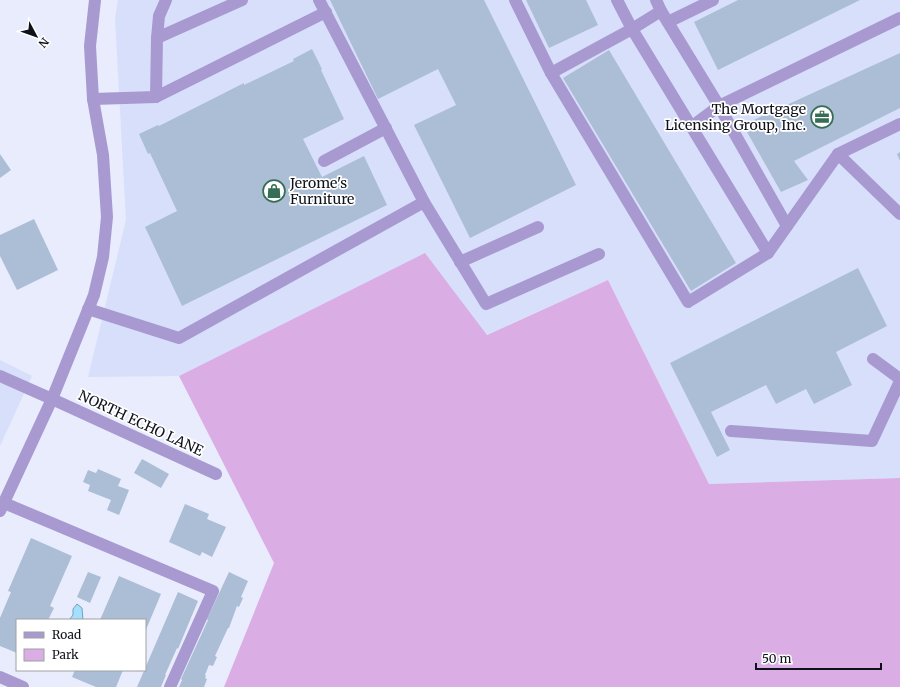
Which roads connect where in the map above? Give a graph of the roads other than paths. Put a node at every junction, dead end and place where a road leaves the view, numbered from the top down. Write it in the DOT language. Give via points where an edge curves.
graph roads {
  1 [pos="95,0"];
  2 [pos="166,0"];
  3 [pos="242,0"];
  4 [pos="319,0"];
  5 [pos="515,0"];
  6 [pos="617,0"];
  7 [pos="656,0"];
  8 [pos="713,0"];
  9 [pos="326,12"];
  10 [pos="664,17"];
  11 [pos="900,18"];
  12 [pos="632,29"];
  13 [pos="157,38"];
  14 [pos="551,73"];
  15 [pos="156,97"];
  16 [pos="93,99"];
  17 [pos="718,106"];
  18 [pos="900,124"];
  19 [pos="691,127"];
  20 [pos="386,128"];
  21 [pos="838,154"];
  22 [pos="324,161"];
  23 [pos="424,202"];
  24 [pos="900,214"];
  25 [pos="787,226"];
  26 [pos="538,227"];
  27 [pos="768,253"];
  28 [pos="599,254"];
  29 [pos="460,262"];
  30 [pos="88,309"];
  31 [pos="873,359"];
  32 [pos="0,376"];
  33 [pos="900,380"];
  34 [pos="52,399"];
  35 [pos="731,431"];
  36 [pos="216,474"];
  37 [pos="2,507"];
  38 [pos="0,677"];
  39 [pos="23,687"];
  40 [pos="170,687"];
  1 -- 16 [label="street" via="90,46"];
  2 -- 13 [label="street" via="159,16"];
  3 -- 13 [label="street"];
  4 -- 9 [label="street"];
  5 -- 14 [label="street"];
  6 -- 12 [label="street"];
  7 -- 10 [label="street"];
  8 -- 10 [label="street"];
  9 -- 15 [label="street"];
  9 -- 20 [label="street"];
  10 -- 12 [label="street"];
  10 -- 17 [label="street"];
  11 -- 17 [label="street"];
  12 -- 14 [label="street"];
  12 -- 19 [label="street"];
  13 -- 15 [label="street"];
  14 -- 27 [label="street" via="688,302"];
  15 -- 16 [label="street"];
  16 -- 30 [label="street" via="103,155 107,217 103,257"];
  17 -- 19 [label="street"];
  17 -- 25 [label="street"];
  18 -- 21 [label="street"];
  19 -- 27 [label="street"];
  20 -- 22 [label="street"];
  20 -- 23 [label="street"];
  21 -- 24 [label="street"];
  21 -- 25 [label="street"];
  23 -- 29 [label="street"];
  23 -- 30 [label="street" via="178,338"];
  25 -- 27 [label="street"];
  26 -- 29 [label="street"];
  28 -- 29 [label="street" via="486,304"];
  30 -- 34 [label="street"];
  31 -- 33 [label="street"];
  32 -- 34 [label="street, NORTH ECHO LANE"];
  33 -- 35 [label="street" via="872,441"];
  34 -- 36 [label="street, NORTH ECHO LANE"];
  34 -- 37 [label="street"];
  37 -- 40 [label="street" via="213,591"];
  38 -- 39 [label="street"];
}
